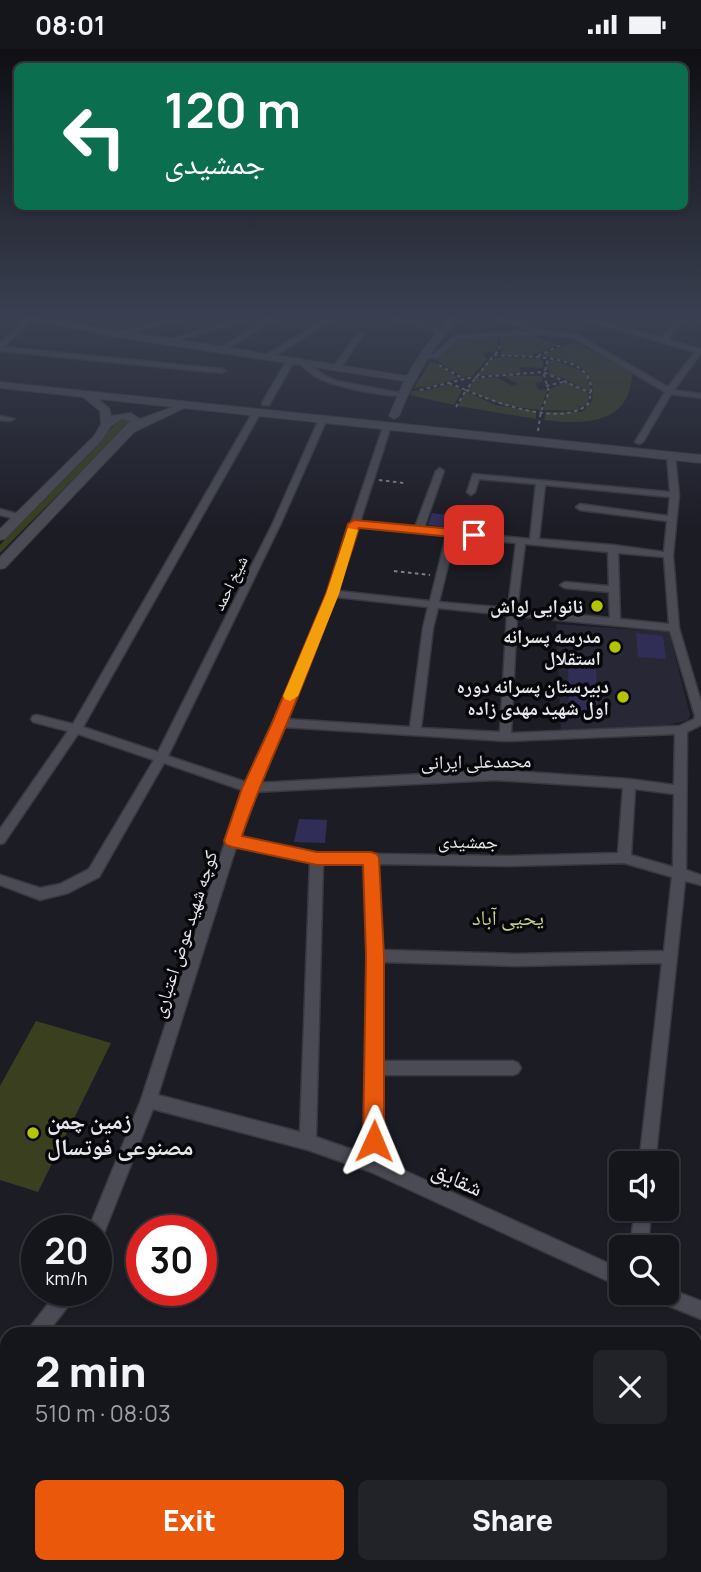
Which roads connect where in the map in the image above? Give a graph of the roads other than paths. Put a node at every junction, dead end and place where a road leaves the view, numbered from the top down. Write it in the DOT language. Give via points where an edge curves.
graph roads {
  1 [pos="20,387"];
  2 [pos="85,387"];
  3 [pos="274,387"];
  4 [pos="357,387"];
  5 [pos="405,387"];
  6 [pos="662,387"];
  7 [pos="672,387"];
  8 [pos="669,391"];
  9 [pos="85,394"];
  10 [pos="402,394"];
  11 [pos="701,396"];
  12 [pos="188,405"];
  13 [pos="261,408"];
  14 [pos="0,418"];
  15 [pos="10,419"];
  16 [pos="323,419"];
  17 [pos="390,421"];
  18 [pos="107,424"];
  19 [pos="130,430"];
  20 [pos="639,442"];
  21 [pos="701,449"];
  22 [pos="671,456"];
  23 [pos="701,459"];
  24 [pos="440,471"];
  25 [pos="476,476"];
  26 [pos="541,482"];
  27 [pos="471,492"];
  28 [pos="675,495"];
  29 [pos="580,507"];
  30 [pos="0,512"];
  31 [pos="19,517"];
  32 [pos="673,519"];
  33 [pos="354,524"];
  34 [pos="419,530"];
  35 [pos="451,533"];
  36 [pos="0,536"];
  37 [pos="521,540"];
  38 [pos="534,540"];
  39 [pos="613,548"];
  40 [pos="668,555"];
  41 [pos="0,565"];
  42 [pos="565,585"];
  43 [pos="613,589"];
  44 [pos="332,594"];
  45 [pos="433,603"];
  46 [pos="512,613"];
  47 [pos="615,622"];
  48 [pos="674,628"];
  49 [pos="700,715"];
  50 [pos="37,719"];
  51 [pos="279,723"];
  52 [pos="76,729"];
  53 [pos="681,730"];
  54 [pos="415,731"];
  55 [pos="505,737"];
  56 [pos="161,758"];
  57 [pos="629,784"];
  58 [pos="249,788"];
  59 [pos="680,790"];
  60 [pos="3,834"];
  61 [pos="232,841"];
  62 [pos="317,858"];
  63 [pos="371,858"];
  64 [pos="624,858"];
  65 [pos="679,873"];
  66 [pos="0,880"];
  67 [pos="701,880"];
  68 [pos="375,956"];
  69 [pos="668,957"];
  70 [pos="513,1067"];
  71 [pos="375,1068"];
  72 [pos="149,1100"];
  73 [pos="308,1142"];
  74 [pos="649,1151"];
  75 [pos="373,1165"];
  76 [pos="103,1215"];
  77 [pos="609,1273"];
  78 [pos="679,1301"];
  79 [pos="57,1306"];
  80 [pos="701,1310"];
  81 [pos="41,1327"];
  1 -- 9 [label="main road"];
  2 -- 13 [label="main road"];
  3 -- 13 [label="street"];
  4 -- 10 [label="street"];
  5 -- 10 [label="street"];
  6 -- 8 [label="street"];
  7 -- 8 [label="street"];
  8 -- 11 [label="street"];
  8 -- 20 [label="street"];
  9 -- 12 [label="main road"];
  9 -- 18 [label="main road" via="101,404"];
  10 -- 17 [label="street"];
  12 -- 13 [label="main road"];
  12 -- 19 [label="main road"];
  13 -- 16 [label="main road"];
  13 -- 17 [label="main road"];
  13 -- 52 [label="street"];
  14 -- 15 [label="street"];
  16 -- 17 [label="main road"];
  16 -- 56 [label="street, شیخ احمد"];
  17 -- 20 [label="main road"];
  17 -- 22 [label="main road"];
  17 -- 33 [label="street, کوچه شهید عوض اعتباری"];
  18 -- 19 [label="main road" via="131,416 136,421"];
  18 -- 31 [label="main road"];
  19 -- 41 [label="main road"];
  20 -- 21 [label="main road"];
  22 -- 23 [label="main road"];
  22 -- 28 [label="street"];
  24 -- 34 [label="street"];
  25 -- 26 [label="street"];
  25 -- 27 [label="street"];
  26 -- 28 [label="street"];
  26 -- 38 [label="street"];
  28 -- 32 [label="street"];
  29 -- 32 [label="street"];
  30 -- 31 [label="street"];
  31 -- 36 [label="main road"];
  32 -- 40 [label="street"];
  33 -- 34 [label="street"];
  33 -- 44 [label="street, کوچه شهید عوض اعتباری"];
  34 -- 35 [label="street"];
  35 -- 37 [label="street"];
  35 -- 45 [label="street"];
  37 -- 38 [label="street"];
  37 -- 46 [label="street"];
  38 -- 39 [label="street"];
  39 -- 40 [label="street"];
  39 -- 43 [label="street"];
  40 -- 48 [label="street"];
  42 -- 43 [label="street"];
  43 -- 47 [label="street"];
  44 -- 45 [label="street"];
  44 -- 51 [label="street, کوچه شهید عوض اعتباری"];
  45 -- 46 [label="street"];
  45 -- 54 [label="street"];
  46 -- 47 [label="street"];
  46 -- 55 [label="street"];
  47 -- 48 [label="street"];
  48 -- 49 [label="street"];
  49 -- 53 [label="street" via="698,722"];
  50 -- 52 [label="street"];
  51 -- 54 [label="street"];
  51 -- 58 [label="street, کوچه شهید عوض اعتباری"];
  52 -- 56 [label="street"];
  52 -- 60 [label="street"];
  53 -- 55 [label="street"];
  53 -- 59 [label="street"];
  54 -- 55 [label="street"];
  56 -- 58 [label="street"];
  56 -- 66 [label="street, شیخ احمد" via="94,873 63,889 40,894"];
  57 -- 58 [label="street, محمدعلی ایرانی" via="496,775"];
  57 -- 59 [label="street, محمدعلی ایرانی"];
  57 -- 64 [label="street"];
  58 -- 61 [label="street, کوچه شهید عوض اعتباری"];
  59 -- 65 [label="street"];
  61 -- 62 [label="street, جمشیدی"];
  61 -- 72 [label="street, کوچه شهید عوض اعتباری"];
  62 -- 63 [label="street, جمشیدی"];
  62 -- 73 [label="street"];
  63 -- 64 [label="street, جمشیدی"];
  63 -- 68 [label="street"];
  64 -- 65 [label="street, جمشیدی"];
  65 -- 67 [label="street, جمشیدی"];
  65 -- 69 [label="street"];
  68 -- 69 [label="street" via="516,960"];
  68 -- 71 [label="street"];
  69 -- 74 [label="street"];
  70 -- 71 [label="street"];
  71 -- 75 [label="street"];
  72 -- 73 [label="street, شقایق"];
  72 -- 76 [label="street, کوچه شهید عوض اعتباری"];
  73 -- 75 [label="street, شقایق"];
  75 -- 77 [label="street, شقایق"];
  78 -- 80 [label="street"];
  79 -- 81 [label="street"];
}
